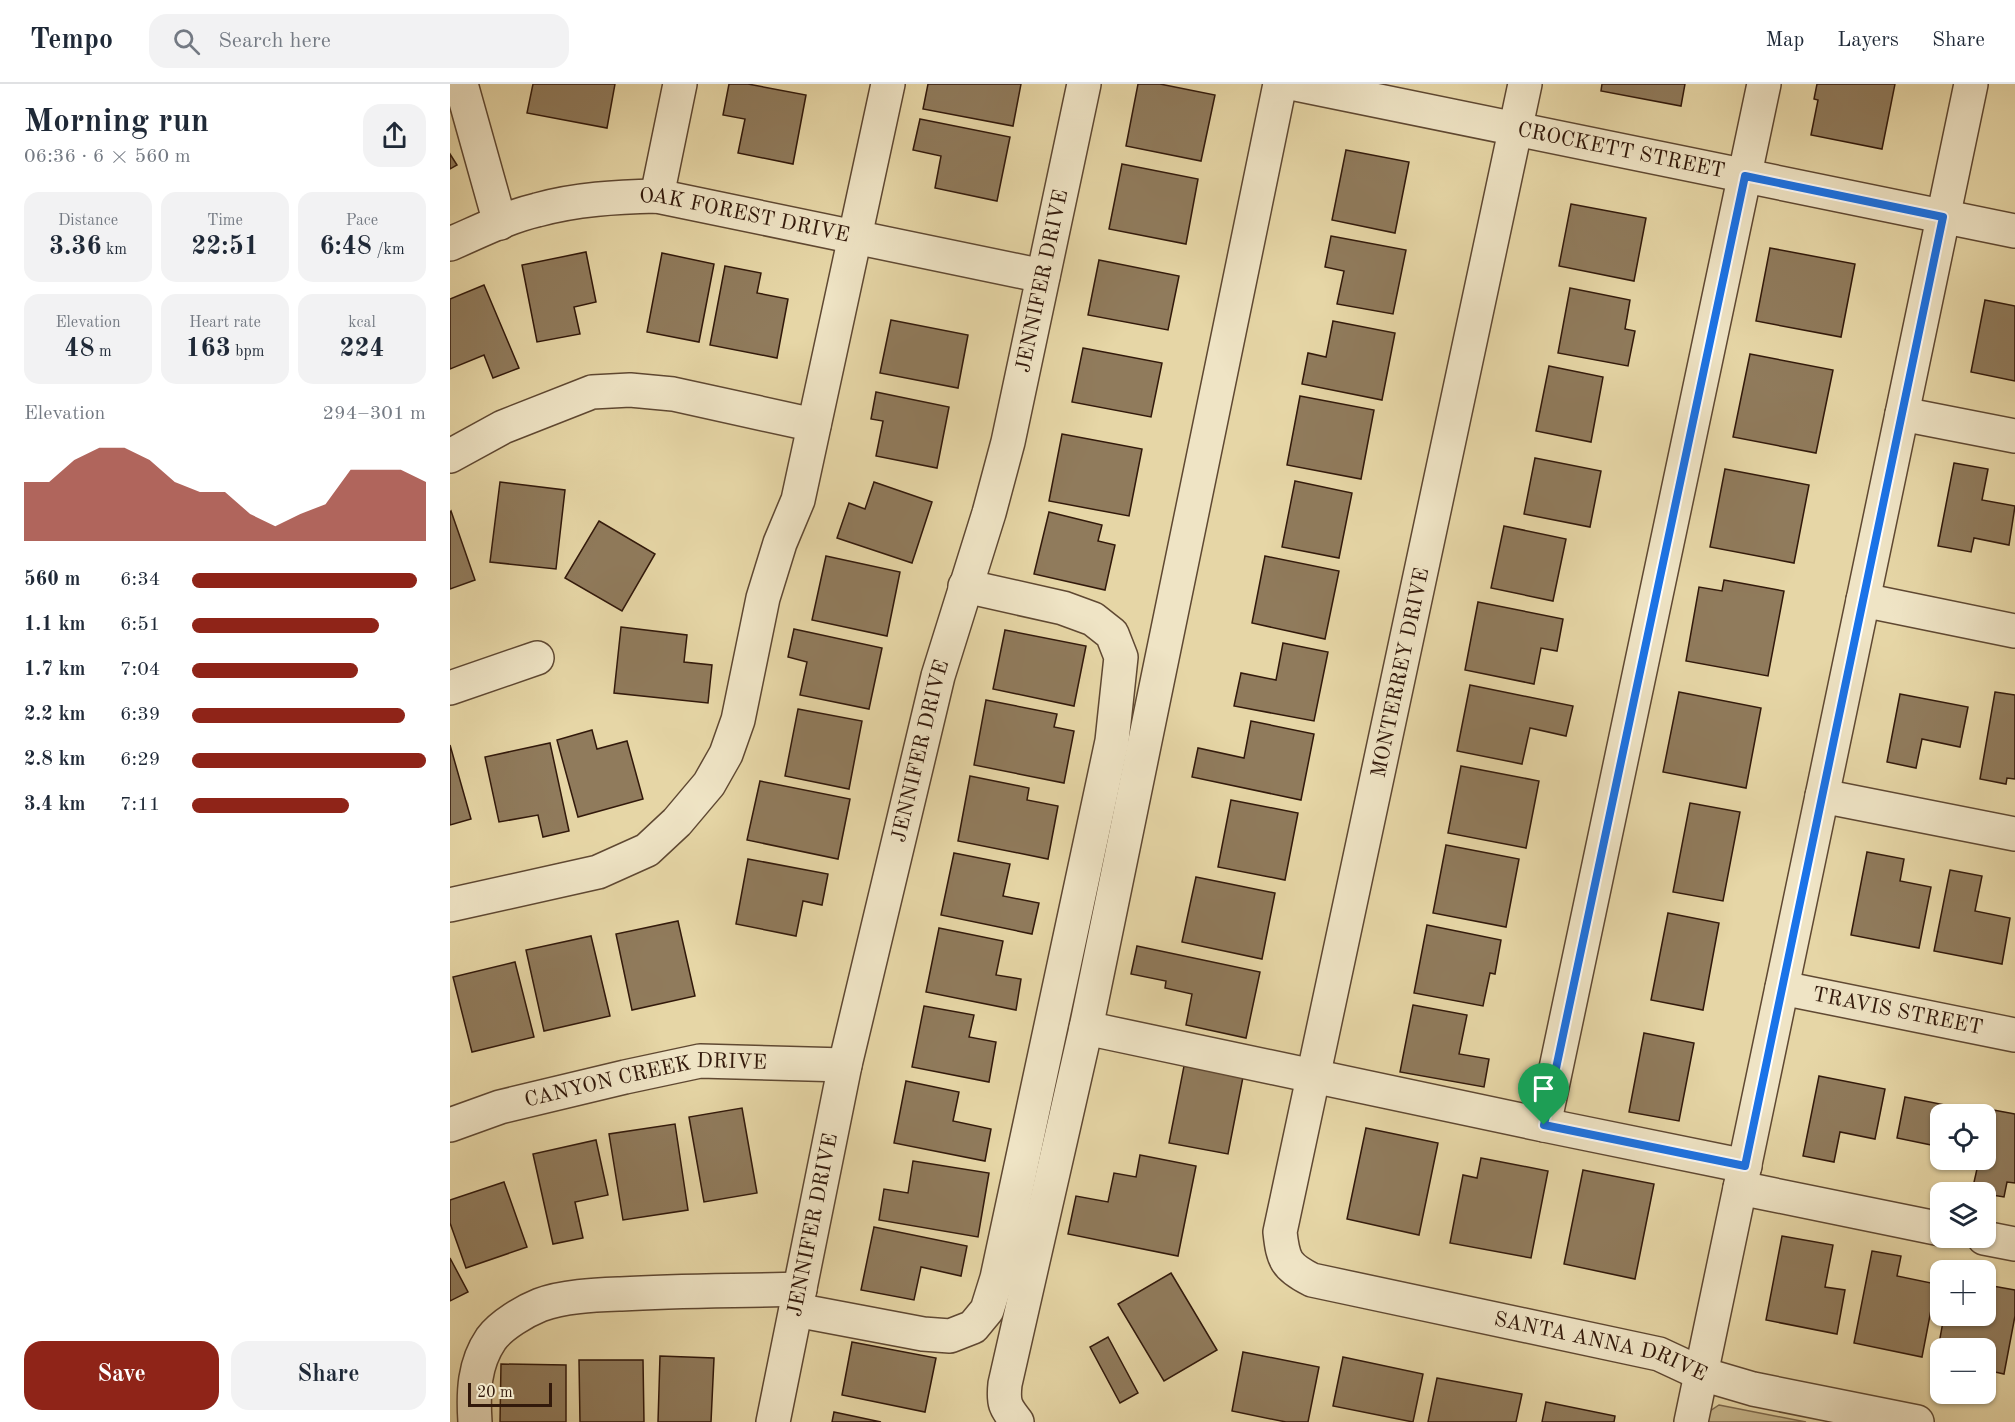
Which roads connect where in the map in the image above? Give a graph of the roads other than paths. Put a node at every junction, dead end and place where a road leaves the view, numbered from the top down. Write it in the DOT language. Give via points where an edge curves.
graph roads {
  1 [pos="461,84"];
  2 [pos="680,84"];
  3 [pos="888,84"];
  4 [pos="1084,84"];
  5 [pos="1280,84"];
  6 [pos="1296,84"];
  7 [pos="1525,84"];
  8 [pos="1764,84"];
  9 [pos="1971,84"];
  10 [pos="1516,129"];
  11 [pos="1745,176"];
  12 [pos="657,196"];
  13 [pos="1943,217"];
  14 [pos="500,223"];
  15 [pos="2015,231"];
  16 [pos="856,237"];
  17 [pos="450,244"];
  18 [pos="1043,276"];
  19 [pos="1902,414"];
  20 [pos="814,425"];
  21 [pos="2015,436"];
  22 [pos="450,456"];
  23 [pos="965,586"];
  24 [pos="1863,600"];
  25 [pos="2015,631"];
  26 [pos="537,658"];
  27 [pos="450,688"];
  28 [pos="1822,796"];
  29 [pos="2015,834"];
  30 [pos="450,905"];
  31 [pos="1782,988"];
  32 [pos="1086,1028"];
  33 [pos="2015,1035"];
  34 [pos="845,1065"];
  35 [pos="1313,1076"];
  36 [pos="450,1125"];
  37 [pos="1544,1125"];
  38 [pos="1743,1177"];
  39 [pos="1930,1226"];
  40 [pos="1996,1240"];
  41 [pos="2015,1244"];
  42 [pos="1286,1262"];
  43 [pos="798,1300"];
  44 [pos="1701,1374"];
  45 [pos="476,1422"];
  46 [pos="773,1422"];
  47 [pos="1017,1422"];
  48 [pos="1691,1422"];
  49 [pos="1917,1422"];
  1 -- 14 [label="street"];
  2 -- 12 [label="street"];
  3 -- 16 [label="street"];
  4 -- 18 [label="street, JENNIFER DRIVE"];
  5 -- 32 [label="street"];
  6 -- 10 [label="street, CROCKETT STREET"];
  7 -- 10 [label="street, MONTERREY DRIVE"];
  8 -- 11 [label="street"];
  9 -- 13 [label="street"];
  10 -- 11 [label="street, CROCKETT STREET"];
  10 -- 35 [label="street, MONTERREY DRIVE"];
  11 -- 13 [label="street, CROCKETT STREET"];
  11 -- 37 [label="street"];
  12 -- 14 [label="street, OAK FOREST DRIVE" via="607,197 536,210"];
  12 -- 16 [label="street, OAK FOREST DRIVE"];
  13 -- 15 [label="street, CROCKETT STREET"];
  13 -- 19 [label="street"];
  14 -- 17 [label="street, OAK FOREST DRIVE"];
  16 -- 18 [label="street, OAK FOREST DRIVE"];
  16 -- 20 [label="street"];
  18 -- 23 [label="street, JENNIFER DRIVE" via="1008,442"];
  19 -- 21 [label="street"];
  19 -- 24 [label="street"];
  20 -- 22 [label="street" via="673,394 592,392 503,427"];
  20 -- 30 [label="street" via="798,500 763,598 738,720 710,784 647,850 597,872"];
  23 -- 34 [label="street, JENNIFER DRIVE" via="938,676"];
  23 -- 43 [label="street" via="1094,619 1112,634 1121,657 1112,741 997,1278 987,1310 973,1328 950,1336 923,1334"];
  24 -- 25 [label="street"];
  24 -- 28 [label="street"];
  26 -- 27 [label="street"];
  28 -- 29 [label="street"];
  28 -- 31 [label="street"];
  31 -- 33 [label="street, TRAVIS STREET"];
  31 -- 38 [label="street"];
  32 -- 35 [label="street"];
  32 -- 47 [label="street" via="1005,1384 1003,1399"];
  34 -- 36 [label="street, CANYON CREEK DRIVE" via="700,1061 501,1107"];
  34 -- 43 [label="street, JENNIFER DRIVE"];
  35 -- 37 [label="street"];
  35 -- 42 [label="street, MONTERREY DRIVE" via="1280,1232"];
  37 -- 38 [label="street"];
  38 -- 39 [label="street"];
  38 -- 44 [label="street"];
  40 -- 41 [label="street"];
  42 -- 44 [label="street, SANTA ANNA DRIVE" via="1312,1280 1659,1354"];
  43 -- 45 [label="street" via="605,1294 541,1304 516,1317 492,1337 480,1359 473,1393"];
  43 -- 46 [label="street, JENNIFER DRIVE"];
  44 -- 48 [label="street"];
  44 -- 49 [label="street, SANTA ANNA DRIVE" via="1753,1389"];
}
